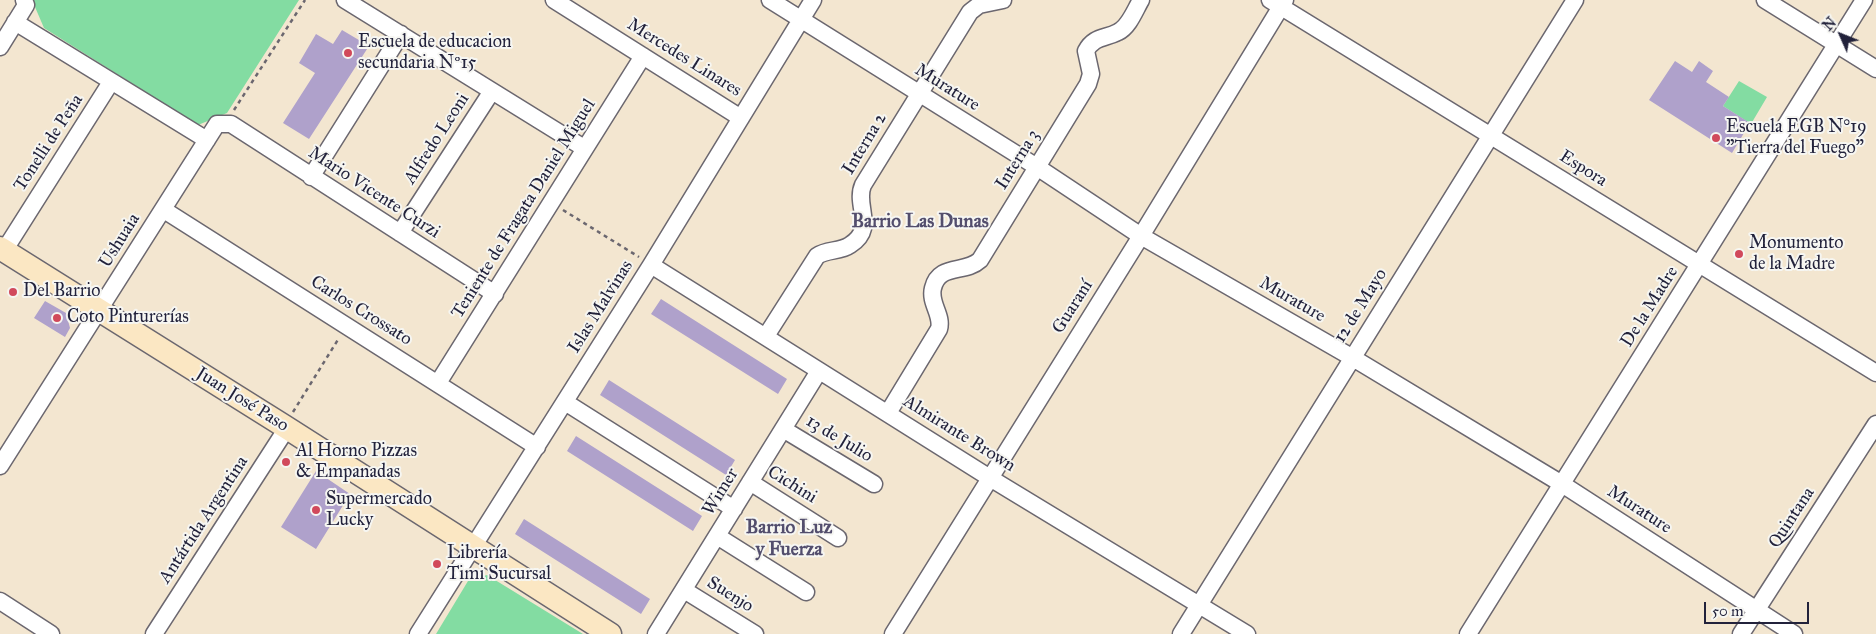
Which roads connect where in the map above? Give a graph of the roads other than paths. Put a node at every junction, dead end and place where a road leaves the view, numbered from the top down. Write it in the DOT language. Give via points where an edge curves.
graph roads {
  1 [pos="24,0"];
  2 [pos="345,0"];
  3 [pos="554,0"];
  4 [pos="770,0"];
  5 [pos="813,0"];
  6 [pos="1003,0"];
  7 [pos="1141,0"];
  8 [pos="1575,0"];
  9 [pos="1765,0"];
  10 [pos="1864,0"];
  11 [pos="1278,2"];
  12 [pos="801,20"];
  13 [pos="16,22"];
  14 [pos="401,34"];
  15 [pos="1835,44"];
  16 [pos="0,47"];
  17 [pos="643,56"];
  18 [pos="1876,69"];
  19 [pos="111,82"];
  20 [pos="492,91"];
  21 [pos="919,94"];
  22 [pos="741,118"];
  23 [pos="228,124"];
  24 [pos="1490,135"];
  25 [pos="207,140"];
  26 [pos="584,148"];
  27 [pos="1037,168"];
  28 [pos="311,176"];
  29 [pos="164,210"];
  30 [pos="400,234"];
  31 [pos="1142,236"];
  32 [pos="2,250"];
  33 [pos="651,265"];
  34 [pos="1699,265"];
  35 [pos="495,294"];
  36 [pos="99,312"];
  37 [pos="766,336"];
  38 [pos="1353,358"];
  39 [pos="819,371"];
  40 [pos="1876,373"];
  41 [pos="438,383"];
  42 [pos="565,402"];
  43 [pos="888,413"];
  44 [pos="1876,424"];
  45 [pos="285,427"];
  46 [pos="784,429"];
  47 [pos="537,447"];
  48 [pos="0,466"];
  49 [pos="990,478"];
  50 [pos="750,482"];
  51 [pos="874,484"];
  52 [pos="1562,484"];
  53 [pos="734,508"];
  54 [pos="717,536"];
  55 [pos="838,538"];
  56 [pos="474,547"];
  57 [pos="684,590"];
  58 [pos="806,592"];
  59 [pos="0,601"];
  60 [pos="1200,605"];
  61 [pos="1757,609"];
  62 [pos="51,634"];
  63 [pos="154,634"];
  64 [pos="418,634"];
  65 [pos="610,634"];
  66 [pos="656,634"];
  67 [pos="755,634"];
  68 [pos="892,634"];
  69 [pos="1181,634"];
  70 [pos="1247,634"];
  71 [pos="1468,634"];
  72 [pos="1741,634"];
  73 [pos="1794,634"];
  1 -- 13 [label="street" via="26,5"];
  2 -- 14 [label="street"];
  3 -- 17 [label="street, Mercedes Linares"];
  4 -- 12 [label="street, Murature"];
  5 -- 12 [label="street, Islas Malvinas"];
  6 -- 21 [label="street, Interna 2" via="974,8"];
  7 -- 27 [label="street, Interna 3" via="1119,32 1090,44 1086,51 1091,74 1088,84"];
  8 -- 24 [label="street, 12 de Mayo"];
  9 -- 15 [label="street"];
  10 -- 15 [label="street, De la Madre"];
  11 -- 24 [label="street, Espora"];
  11 -- 31 [label="street, Guaraní"];
  12 -- 21 [label="street, Murature"];
  12 -- 22 [label="street, Islas Malvinas"];
  13 -- 16 [label="street"];
  13 -- 19 [label="street"];
  14 -- 20 [label="street"];
  14 -- 28 [label="street"];
  15 -- 18 [label="street"];
  15 -- 34 [label="street, De la Madre"];
  17 -- 22 [label="street, Mercedes Linares"];
  17 -- 26 [label="street, Teniente de Fragata Daniel Miguel"];
  19 -- 25 [label="street"];
  19 -- 32 [label="street, Tonelli de Peña"];
  20 -- 26 [label="street"];
  20 -- 30 [label="street, Alfredo Leoni"];
  21 -- 27 [label="street, Murature"];
  21 -- 37 [label="street, Interna 2" via="862,185 860,199 865,218 859,235 846,248 817,256"];
  22 -- 33 [label="street, Islas Malvinas"];
  23 -- 25 [label="street, Ushuaia" via="218,124"];
  23 -- 28 [label="street, Mario Vicente Curzi"];
  24 -- 34 [label="street, Espora"];
  24 -- 38 [label="street, 12 de Mayo"];
  25 -- 29 [label="street, Ushuaia"];
  26 -- 35 [label="street, Teniente de Fragata Daniel Miguel"];
  27 -- 31 [label="street, Murature"];
  27 -- 43 [label="street, Interna 3" via="980,260 970,267 949,270 934,284 932,298 940,317 939,330"];
  28 -- 30 [label="street, Mario Vicente Curzi"];
  29 -- 36 [label="street, Ushuaia"];
  29 -- 41 [label="street, Carlos Crossato"];
  30 -- 35 [label="street, Mario Vicente Curzi"];
  31 -- 38 [label="street, Murature"];
  31 -- 49 [label="street, Guaraní"];
  32 -- 36 [label="main road, Juan José Paso"];
  33 -- 37 [label="street, Almirante Brown"];
  33 -- 42 [label="street, Islas Malvinas"];
  34 -- 40 [label="street, Espora"];
  34 -- 52 [label="street, De la Madre"];
  35 -- 41 [label="street, Teniente de Fragata Daniel Miguel"];
  36 -- 45 [label="main road, Juan José Paso"];
  36 -- 48 [label="street, Ushuaia"];
  37 -- 39 [label="street, Almirante Brown"];
  38 -- 52 [label="street, Murature"];
  38 -- 60 [label="street, 12 de Mayo"];
  39 -- 43 [label="street, Almirante Brown"];
  39 -- 46 [label="street, Wimer"];
  41 -- 47 [label="street, Carlos Crossato"];
  42 -- 47 [label="street, Islas Malvinas"];
  42 -- 53 [label="street"];
  43 -- 49 [label="street, Almirante Brown"];
  44 -- 61 [label="street, Quintana"];
  45 -- 56 [label="main road, Juan José Paso"];
  45 -- 63 [label="street, Antártida Argentina"];
  46 -- 50 [label="street, Wimer"];
  46 -- 51 [label="street, 13 de Julio"];
  47 -- 56 [label="street, Islas Malvinas"];
  49 -- 60 [label="street, Almirante Brown"];
  49 -- 68 [label="street, Guaraní"];
  50 -- 53 [label="street, Wimer"];
  50 -- 55 [label="street, Cichini"];
  52 -- 61 [label="street, Murature"];
  52 -- 71 [label="street, De la Madre"];
  53 -- 54 [label="street, Wimer"];
  54 -- 57 [label="street, Wimer"];
  54 -- 58 [label="street"];
  56 -- 64 [label="street, Islas Malvinas"];
  56 -- 65 [label="main road, Juan José Paso"];
  57 -- 66 [label="street, Wimer"];
  57 -- 67 [label="street, Suenjo"];
  59 -- 62 [label="street"];
  60 -- 69 [label="street, 12 de Mayo"];
  60 -- 70 [label="street, Almirante Brown"];
  61 -- 72 [label="street, Quintana"];
  61 -- 73 [label="street, Murature"];
}
